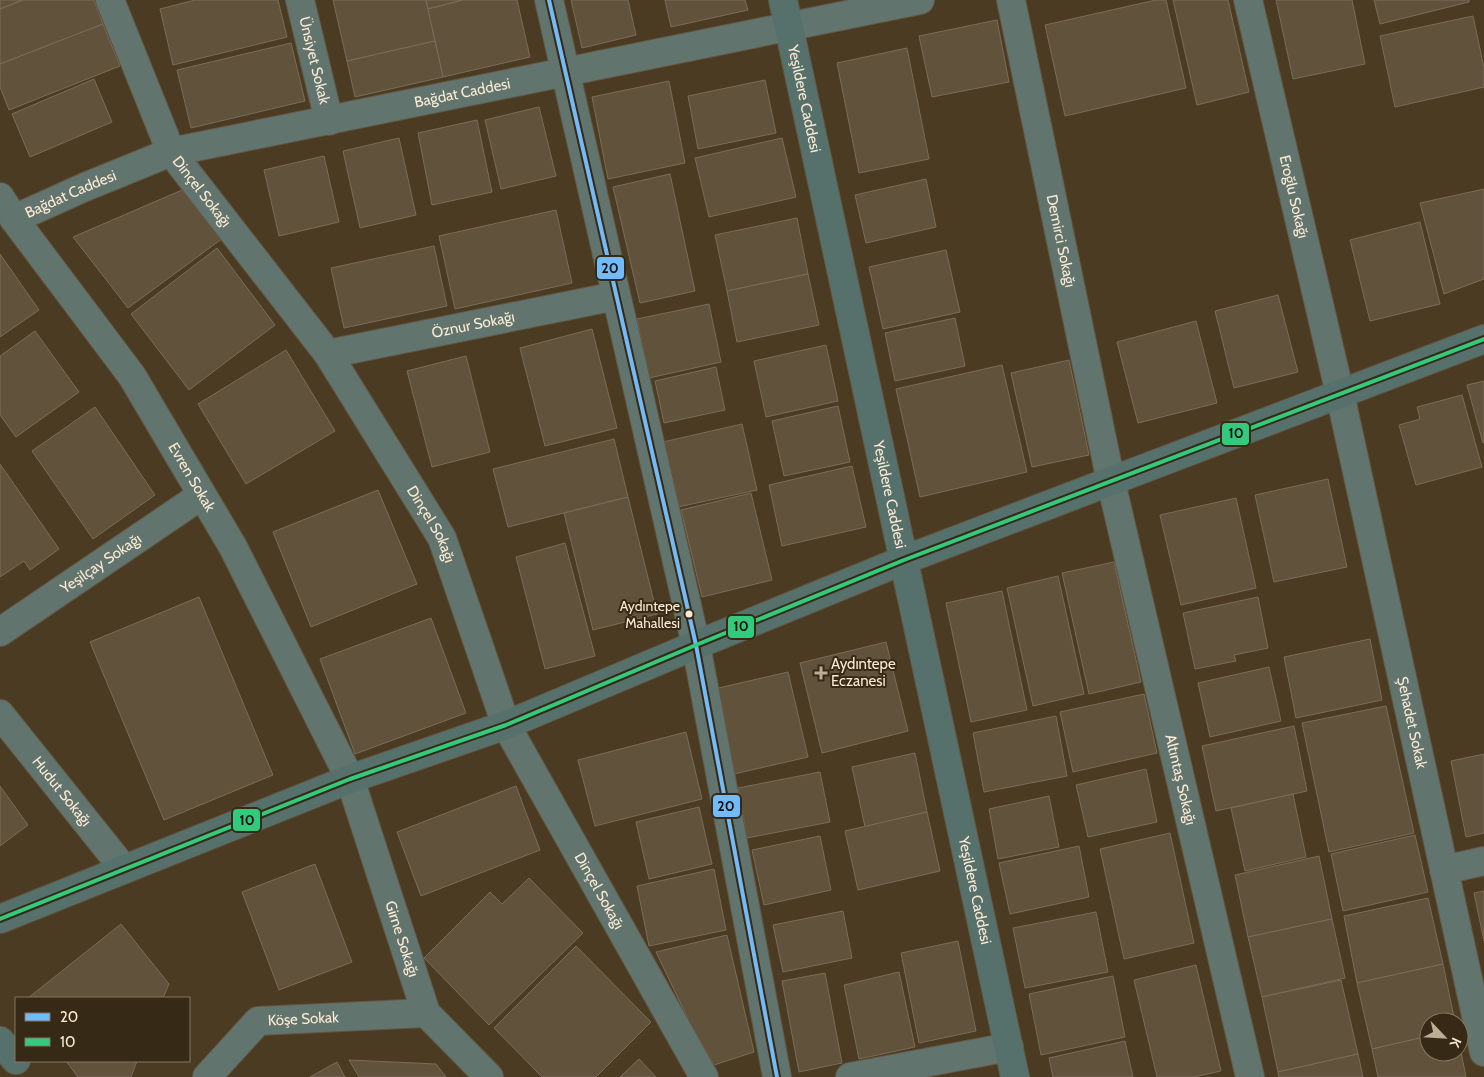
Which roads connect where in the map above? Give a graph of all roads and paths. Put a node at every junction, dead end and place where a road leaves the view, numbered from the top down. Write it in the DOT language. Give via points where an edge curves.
graph roads {
  1 [pos="110,0"];
  2 [pos="300,0"];
  3 [pos="549,0"];
  4 [pos="784,0"];
  5 [pos="920,0"];
  6 [pos="1011,0"];
  7 [pos="1248,0"];
  8 [pos="789,27"];
  9 [pos="565,72"];
  10 [pos="329,121"];
  11 [pos="171,152"];
  12 [pos="7,208"];
  13 [pos="616,296"];
  14 [pos="1484,338"];
  15 [pos="328,354"];
  16 [pos="1340,394"];
  17 [pos="1111,482"];
  18 [pos="202,494"];
  19 [pos="904,560"];
  20 [pos="0,632"];
  21 [pos="696,645"];
  22 [pos="0,714"];
  23 [pos="506,725"];
  24 [pos="350,779"];
  25 [pos="1484,861"];
  26 [pos="124,869"];
  27 [pos="1444,870"];
  28 [pos="0,919"];
  29 [pos="426,1013"];
  30 [pos="0,1040"];
  31 [pos="1009,1047"];
  32 [pos="1484,1052"];
  33 [pos="15,1058"];
  34 [pos="19,1062"];
  35 [pos="30,1077"];
  36 [pos="207,1077"];
  37 [pos="489,1077"];
  38 [pos="704,1077"];
  39 [pos="777,1077"];
  40 [pos="850,1077"];
  41 [pos="1015,1077"];
  42 [pos="1250,1077"];
  1 -- 11 [label="street, Dinçel Sokağı"];
  2 -- 10 [label="street, Ünsiyet Sokak"];
  3 -- 9 [label="street"];
  4 -- 8 [label="street, Yeşildere Caddesi"];
  5 -- 8 [label="street, Bağdat Caddesi"];
  6 -- 17 [label="street, Demirci Sokağı"];
  7 -- 16 [label="street, Eroğlu Sokağı"];
  8 -- 9 [label="street, Bağdat Caddesi"];
  8 -- 19 [label="street, Yeşildere Caddesi"];
  9 -- 10 [label="street, Bağdat Caddesi"];
  9 -- 13 [label="street"];
  10 -- 11 [label="street, Bağdat Caddesi"];
  11 -- 12 [label="street, Bağdat Caddesi" via="85,187"];
  11 -- 15 [label="street, Dinçel Sokağı"];
  12 -- 18 [label="street, Evren Sokak" via="132,376"];
  13 -- 15 [label="street, Öznur Sokağı"];
  13 -- 21 [label="street"];
  14 -- 16 [label="street"];
  15 -- 23 [label="street, Dinçel Sokağı" via="442,538"];
  16 -- 17 [label="street"];
  16 -- 27 [label="street, Şehadet Sokak"];
  17 -- 19 [label="street"];
  17 -- 42 [label="street, Altıntaş Sokağı"];
  18 -- 20 [label="street, Yeşilçay Sokağı"];
  18 -- 24 [label="street, Evren Sokak" via="234,547"];
  19 -- 21 [label="street"];
  19 -- 31 [label="street, Yeşildere Caddesi"];
  21 -- 23 [label="street"];
  21 -- 39 [label="street"];
  22 -- 26 [label="street, Hudut Sokağı"];
  23 -- 24 [label="street"];
  23 -- 38 [label="street, Dinçel Sokağı"];
  24 -- 26 [label="street"];
  24 -- 29 [label="street, Girne Sokağı"];
  25 -- 27 [label="street"];
  26 -- 28 [label="street"];
  27 -- 32 [label="street, Şehadet Sokak"];
  29 -- 36 [label="street, Köşe Sokak" via="258,1020"];
  29 -- 37 [label="street, Girne Sokağı"];
  30 -- 33 [label="street"];
  31 -- 40 [label="street"];
  31 -- 41 [label="street, Yeşildere Caddesi"];
  34 -- 35 [label="street"];
}
